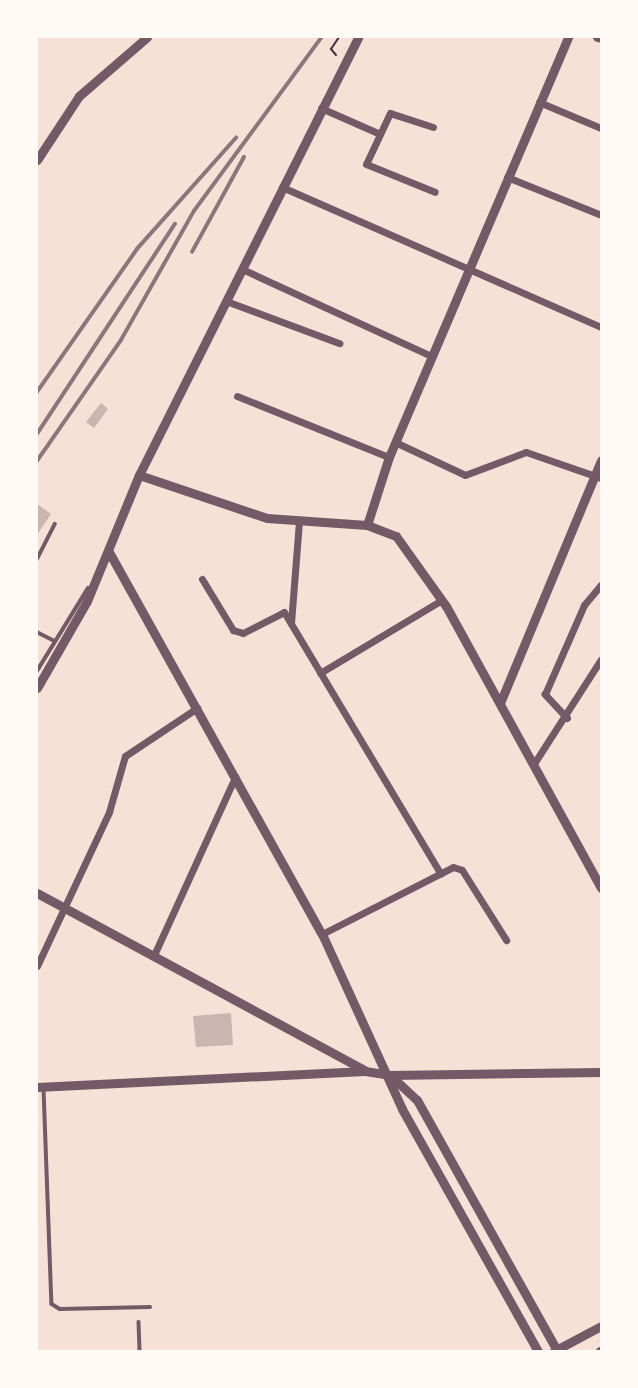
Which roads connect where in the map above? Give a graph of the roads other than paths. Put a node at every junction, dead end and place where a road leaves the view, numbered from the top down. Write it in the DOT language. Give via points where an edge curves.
graph roads {
  1 [pos="147,37"];
  2 [pos="358,37"];
  3 [pos="568,37"];
  4 [pos="539,102"];
  5 [pos="321,108"];
  6 [pos="433,127"];
  7 [pos="601,128"];
  8 [pos="378,133"];
  9 [pos="37,160"];
  10 [pos="507,177"];
  11 [pos="282,187"];
  12 [pos="435,192"];
  13 [pos="601,215"];
  14 [pos="468,268"];
  15 [pos="242,269"];
  16 [pos="226,301"];
  17 [pos="601,327"];
  18 [pos="339,343"];
  19 [pos="431,356"];
  20 [pos="237,397"];
  21 [pos="395,442"];
  22 [pos="389,457"];
  23 [pos="601,460"];
  24 [pos="139,475"];
  25 [pos="598,477"];
  26 [pos="299,521"];
  27 [pos="55,524"];
  28 [pos="367,525"];
  29 [pos="109,552"];
  30 [pos="37,559"];
  31 [pos="202,579"];
  32 [pos="94,581"];
  33 [pos="601,585"];
  34 [pos="442,600"];
  35 [pos="291,624"];
  36 [pos="37,632"];
  37 [pos="55,641"];
  38 [pos="601,659"];
  39 [pos="37,671"];
  40 [pos="320,673"];
  41 [pos="592,674"];
  42 [pos="601,680"];
  43 [pos="37,688"];
  44 [pos="500,703"];
  45 [pos="197,708"];
  46 [pos="567,718"];
  47 [pos="535,762"];
  48 [pos="235,777"];
  49 [pos="441,874"];
  50 [pos="601,888"];
  51 [pos="37,893"];
  52 [pos="66,909"];
  53 [pos="322,934"];
  54 [pos="506,940"];
  55 [pos="154,955"];
  56 [pos="37,966"];
  57 [pos="365,1071"];
  58 [pos="601,1072"];
  59 [pos="390,1075"];
  60 [pos="40,1087"];
  61 [pos="150,1307"];
  62 [pos="139,1322"];
  63 [pos="601,1326"];
  64 [pos="140,1351"];
  65 [pos="538,1351"];
  66 [pos="556,1351"];
  1 -- 9 [label="street" via="79,96"];
  2 -- 5 [label="street"];
  3 -- 4 [label="street"];
  4 -- 7 [label="street"];
  4 -- 10 [label="street"];
  5 -- 8 [label="street"];
  5 -- 11 [label="street"];
  6 -- 8 [label="street" via="390,113"];
  8 -- 12 [label="street" via="368,166"];
  10 -- 13 [label="street"];
  10 -- 14 [label="street"];
  11 -- 14 [label="street"];
  11 -- 15 [label="street"];
  14 -- 17 [label="street"];
  14 -- 19 [label="street"];
  15 -- 16 [label="street"];
  15 -- 19 [label="street"];
  16 -- 18 [label="street"];
  16 -- 24 [label="street"];
  19 -- 21 [label="street"];
  20 -- 22 [label="street"];
  21 -- 22 [label="street"];
  21 -- 25 [label="street" via="465,475 526,452"];
  22 -- 28 [label="street"];
  23 -- 25 [label="street"];
  24 -- 26 [label="street" via="267,518"];
  24 -- 29 [label="street"];
  25 -- 44 [label="street"];
  26 -- 28 [label="street"];
  26 -- 35 [label="street"];
  27 -- 30 [label="lane"];
  28 -- 34 [label="street" via="396,536"];
  29 -- 32 [label="street"];
  29 -- 45 [label="street"];
  31 -- 35 [label="street" via="233,630 243,633 284,612"];
  32 -- 37 [label="lane"];
  32 -- 43 [label="street"];
  33 -- 46 [label="street" via="584,606 545,694"];
  34 -- 40 [label="street"];
  34 -- 44 [label="street"];
  35 -- 40 [label="street"];
  36 -- 37 [label="lane"];
  37 -- 39 [label="lane"];
  38 -- 41 [label="street"];
  40 -- 49 [label="street"];
  41 -- 42 [label="street"];
  41 -- 46 [label="street"];
  44 -- 47 [label="street"];
  45 -- 48 [label="street"];
  45 -- 52 [label="street" via="125,756 109,812"];
  46 -- 47 [label="street"];
  47 -- 50 [label="street"];
  48 -- 53 [label="street"];
  48 -- 55 [label="street"];
  49 -- 53 [label="street"];
  49 -- 54 [label="street" via="461,870"];
  51 -- 52 [label="street"];
  52 -- 55 [label="street"];
  52 -- 56 [label="street"];
  53 -- 59 [label="street"];
  55 -- 57 [label="street"];
  57 -- 59 [label="street"];
  57 -- 60 [label="street"];
  58 -- 59 [label="street"];
  59 -- 65 [label="street" via="402,1109"];
  59 -- 66 [label="street" via="418,1100"];
  60 -- 61 [label="lane" via="52,1304 60,1310"];
  62 -- 64 [label="lane"];
  63 -- 66 [label="street"];
}
